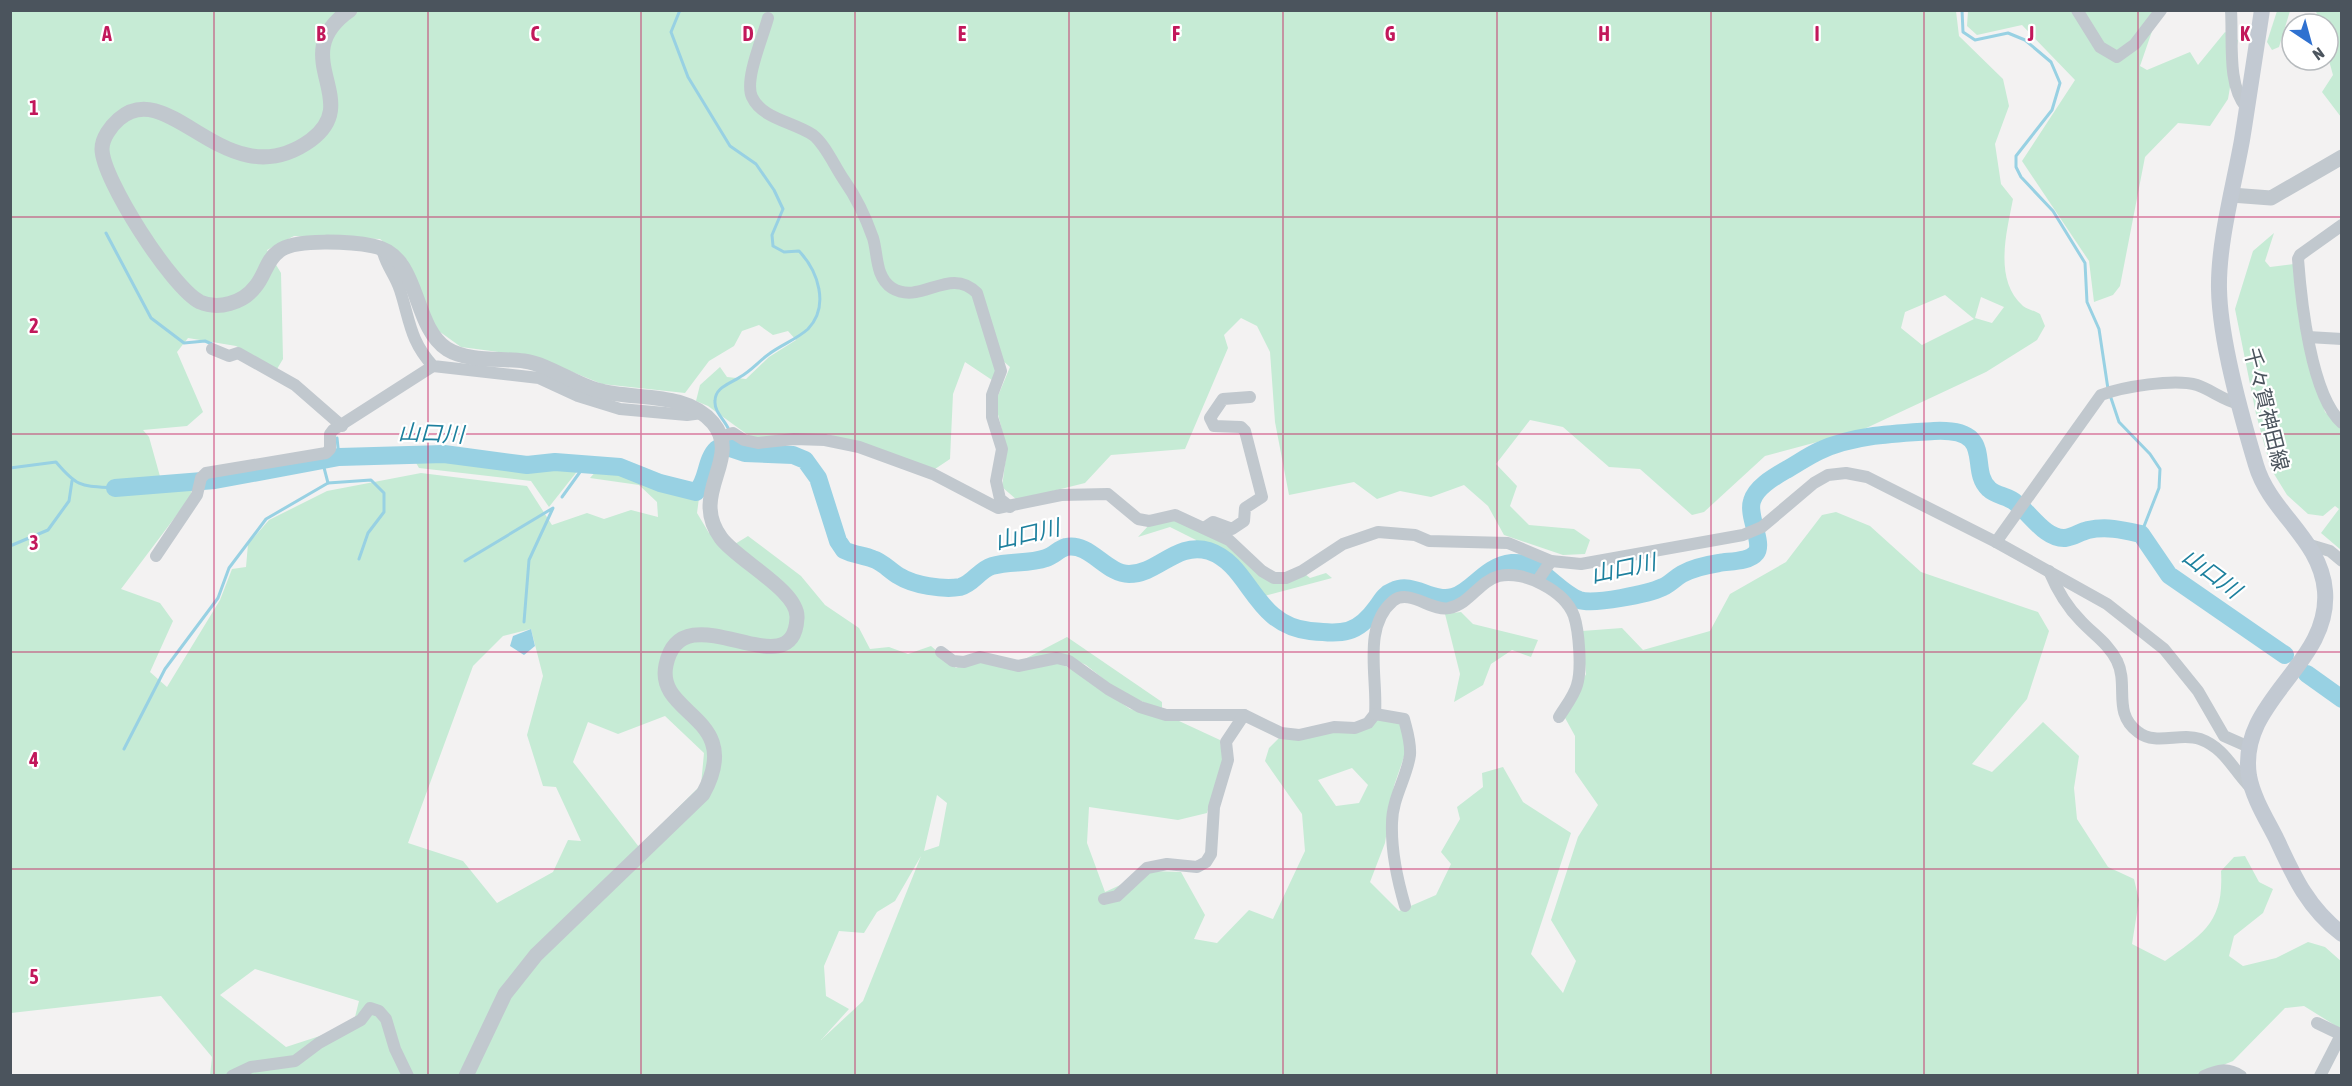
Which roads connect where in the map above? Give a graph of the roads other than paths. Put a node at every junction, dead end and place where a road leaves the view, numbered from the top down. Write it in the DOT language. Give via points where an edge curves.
graph roads {
  1 [pos="350,10"];
  2 [pos="2077,10"];
  3 [pos="2161,10"];
  4 [pos="2231,10"];
  5 [pos="2262,10"];
  6 [pos="768,18"];
  7 [pos="2246,107"];
  8 [pos="2342,157"];
  9 [pos="2230,195"];
  10 [pos="2342,225"];
  11 [pos="382,248"];
  12 [pos="2308,337"];
  13 [pos="2342,339"];
  14 [pos="213,349"];
  15 [pos="433,366"];
  16 [pos="1250,397"];
  17 [pos="2240,404"];
  18 [pos="702,413"];
  19 [pos="2342,423"];
  20 [pos="342,426"];
  21 [pos="727,435"];
  22 [pos="1010,507"];
  23 [pos="1204,528"];
  24 [pos="1996,542"];
  25 [pos="2310,545"];
  26 [pos="156,556"];
  27 [pos="1551,561"];
  28 [pos="2342,561"];
  29 [pos="2049,571"];
  30 [pos="1538,580"];
  31 [pos="942,652"];
  32 [pos="1375,714"];
  33 [pos="1244,715"];
  34 [pos="1559,717"];
  35 [pos="2249,747"];
  36 [pos="2253,791"];
  37 [pos="1104,899"];
  38 [pos="1405,906"];
  39 [pos="2342,934"];
  40 [pos="2317,1023"];
  41 [pos="2341,1035"];
  42 [pos="232,1076"];
  43 [pos="408,1076"];
  44 [pos="466,1076"];
  45 [pos="2204,1076"];
  46 [pos="2241,1076"];
  47 [pos="2320,1076"];
  1 -- 11 [label="street" via="323,43 322,64 332,111 325,127 301,146 277,155 244,156 220,147 170,116 141,108 130,111 114,124 103,141 102,151 107,170 136,224 163,264 198,301 213,306 246,296 269,261 294,243 367,244"];
  2 -- 3 [label="street" via="2100,47 2117,57 2135,44"];
  4 -- 7 [label="street" via="2235,83 2238,98"];
  5 -- 7 [label="main road, 千々賀神田線"];
  6 -- 22 [label="street" via="749,80 751,96 760,110 815,137 851,190 873,238 881,275 891,287 908,293 959,281 977,293 1001,371 992,395 992,417 1002,449 996,481 1000,499"];
  7 -- 9 [label="main road, 千々賀神田線"];
  8 -- 9 [label="street" via="2271,198"];
  9 -- 17 [label="main road, 千々賀神田線" via="2218,285"];
  10 -- 12 [label="street" via="2298,260"];
  11 -- 15 [label="street" via="384,262 400,287 412,336"];
  11 -- 18 [label="street" via="404,269 428,325 448,350 529,362 600,391 669,400"];
  12 -- 13 [label="street"];
  12 -- 19 [label="street" via="2327,406"];
  14 -- 20 [label="street" via="229,356 238,353 295,385"];
  15 -- 18 [label="street" via="539,378 620,409"];
  15 -- 20 [label="street"];
  16 -- 23 [label="street" via="1223,399 1210,418 1214,426 1241,427 1245,431 1262,497 1245,508 1244,521 1232,529 1213,522"];
  17 -- 24 [label="street" via="2183,383 2101,395"];
  17 -- 25 [label="main road, 千々賀神田線" via="2261,482"];
  18 -- 21 [label="street"];
  20 -- 26 [label="street" via="330,434 330,449 326,453 206,473"];
  21 -- 22 [label="street" via="758,444 794,439 859,447 933,474 998,508"];
  21 -- 44 [label="street" via="708,500 709,521 724,543 790,598 798,611 795,631 782,644 760,648 706,632 686,637 674,647 666,664 666,679 674,696 705,728 717,755 714,775 703,794 536,955 505,994"];
  22 -- 23 [label="street" via="1061,495 1108,494 1138,519 1149,521 1175,515"];
  23 -- 27 [label="street" via="1229,540 1274,578 1302,571 1343,544 1378,532 1448,543 1508,543"];
  24 -- 27 [label="street" via="1881,482 1846,473 1828,475 1814,483 1762,527 1743,535 1594,563"];
  24 -- 29 [label="street"];
  25 -- 28 [label="street" via="2330,551"];
  25 -- 35 [label="main road, 千々賀神田線" via="2325,591 2317,634 2254,726"];
  27 -- 30 [label="street"];
  29 -- 35 [label="street" via="2107,604 2164,650 2198,691 2224,736"];
  29 -- 36 [label="street" via="2067,605 2110,649 2118,663 2120,701 2131,726 2152,739 2192,736 2215,747 2227,756 2235,772"];
  30 -- 32 [label="street" via="1520,575 1499,576 1486,581 1464,602 1451,608 1438,609 1411,598 1392,601 1373,634"];
  30 -- 34 [label="street" via="1563,600 1574,615 1580,662 1577,685"];
  31 -- 33 [label="street" via="953,661 980,657 1018,666 1057,658 1083,669 1108,690 1149,710 1166,715"];
  32 -- 33 [label="street" via="1368,723 1355,728 1334,727 1299,735 1281,733"];
  32 -- 38 [label="street" via="1404,718 1410,742 1410,758 1392,822 1394,864"];
  33 -- 37 [label="street" via="1226,742 1228,760 1214,807 1211,854 1206,862 1197,867 1167,864 1147,868 1117,896"];
  35 -- 36 [label="main road, 千々賀神田線"];
  36 -- 39 [label="main road, 千々賀神田線" via="2305,898 2320,917"];
  40 -- 41 [label="street"];
  41 -- 47 [label="street"];
  42 -- 43 [label="street" via="251,1067 295,1061 361,1020 370,1008 386,1019"];
  45 -- 46 [label="street" via="2221,1069"];
}
